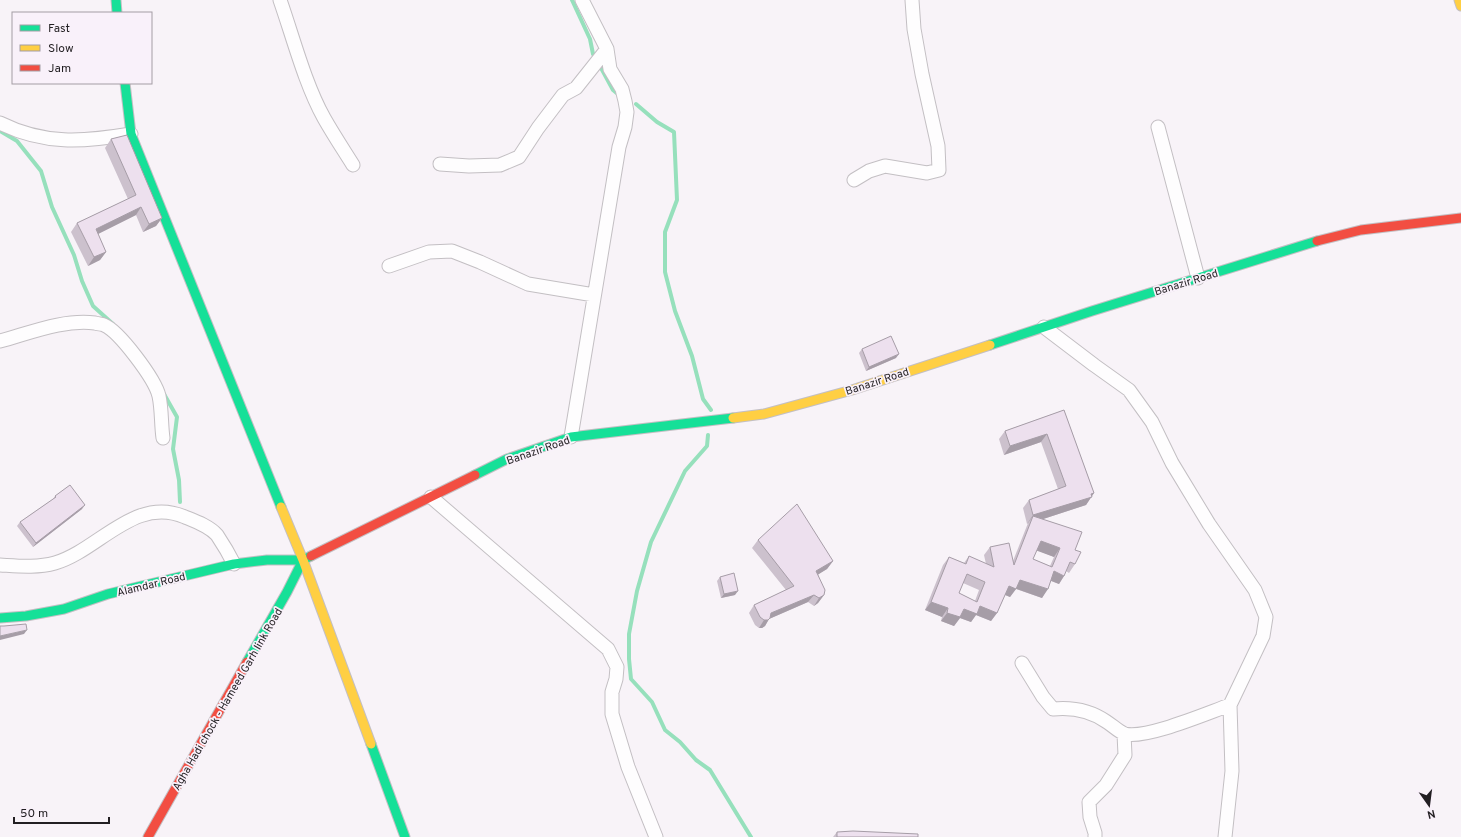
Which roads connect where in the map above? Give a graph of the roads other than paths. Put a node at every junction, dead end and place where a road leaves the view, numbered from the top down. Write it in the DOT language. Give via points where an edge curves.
graph roads {
  1 [pos="116,0"];
  2 [pos="280,0"];
  3 [pos="582,0"];
  4 [pos="912,0"];
  5 [pos="1459,0"];
  6 [pos="1461,6"];
  7 [pos="117,12"];
  8 [pos="607,49"];
  9 [pos="125,84"];
  10 [pos="0,123"];
  11 [pos="1158,128"];
  12 [pos="131,134"];
  13 [pos="353,164"];
  14 [pos="440,164"];
  15 [pos="854,180"];
  16 [pos="1461,218"];
  17 [pos="389,266"];
  18 [pos="1198,278"];
  19 [pos="594,295"];
  20 [pos="1044,327"];
  21 [pos="0,341"];
  22 [pos="571,437"];
  23 [pos="163,438"];
  24 [pos="431,497"];
  25 [pos="303,560"];
  26 [pos="234,564"];
  27 [pos="0,565"];
  28 [pos="0,618"];
  29 [pos="1022,663"];
  30 [pos="1230,705"];
  31 [pos="1124,734"];
  32 [pos="148,837"];
  33 [pos="405,837"];
  34 [pos="656,837"];
  35 [pos="1095,837"];
  36 [pos="1224,837"];
  1 -- 7 [label="main road"];
  2 -- 13 [label="street" via="317,104"];
  3 -- 8 [label="street"];
  4 -- 15 [label="street" via="922,74 938,146 939,170 927,173 885,166 869,171"];
  5 -- 6 [label="main road"];
  8 -- 14 [label="street" via="576,88 563,96 519,157 500,165"];
  8 -- 19 [label="street" via="610,69 622,89 627,112"];
  9 -- 12 [label="main road"];
  10 -- 12 [label="street" via="48,139 100,139"];
  11 -- 18 [label="street"];
  12 -- 25 [label="main road"];
  16 -- 18 [label="main road, Banazir Road" via="1360,230"];
  17 -- 19 [label="street" via="429,252 452,251 528,284"];
  18 -- 20 [label="main road, Banazir Road"];
  19 -- 22 [label="street"];
  20 -- 22 [label="main road, Banazir Road" via="852,390 764,414"];
  20 -- 30 [label="street" via="1129,390 1152,422 1172,463 1210,524 1255,590 1266,617 1263,636"];
  21 -- 23 [label="street" via="47,327 78,322 104,325 133,353 156,386 161,408"];
  22 -- 24 [label="main road, Banazir Road" via="507,459"];
  24 -- 25 [label="main road, Banazir Road"];
  24 -- 34 [label="street" via="608,649 617,667 612,692 612,714 628,767"];
  25 -- 26 [label="main road, Alamdar Road" via="267,560"];
  25 -- 32 [label="main road, Agha Hadi chock - Hameed Garh link Road" via="284,599"];
  25 -- 33 [label="main road"];
  26 -- 27 [label="street" via="216,534 202,524 170,512 159,511 138,516 56,563 30,566"];
  26 -- 28 [label="main road, Alamdar Road" via="108,594 64,609"];
  29 -- 31 [label="street" via="1052,709 1085,710 1099,716"];
  30 -- 31 [label="street" via="1149,733"];
  30 -- 36 [label="street" via="1232,771"];
  31 -- 35 [label="street" via="1124,755 1106,785 1089,802"];
}
